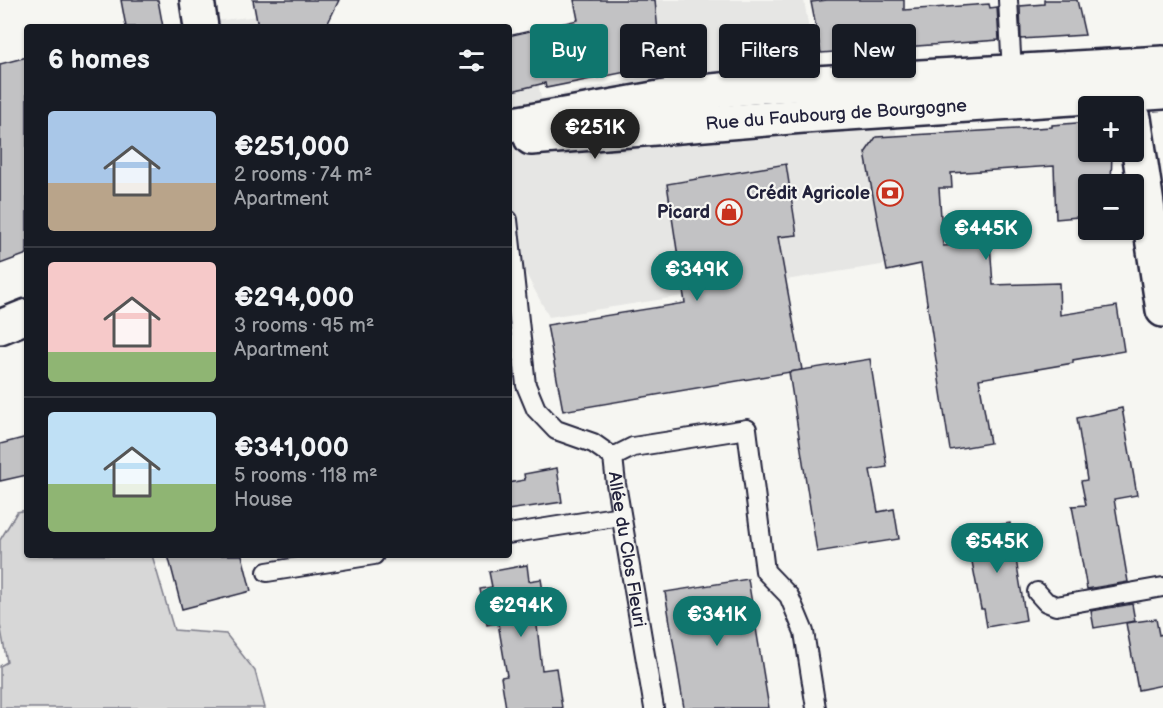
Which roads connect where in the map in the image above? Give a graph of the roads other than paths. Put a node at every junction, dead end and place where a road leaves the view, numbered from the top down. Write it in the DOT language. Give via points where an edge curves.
graph roads {
  1 [pos="197,0"];
  2 [pos="1008,0"];
  3 [pos="201,24"];
  4 [pos="1163,63"];
  5 [pos="1012,72"];
  6 [pos="1163,92"];
  7 [pos="1131,96"];
  8 [pos="1078,99"];
  9 [pos="540,119"];
  10 [pos="512,124"];
  11 [pos="512,136"];
  12 [pos="512,138"];
  13 [pos="1141,162"];
  14 [pos="512,257"];
  15 [pos="24,296"];
  16 [pos="24,303"];
  17 [pos="0,304"];
  18 [pos="1163,310"];
  19 [pos="0,312"];
  20 [pos="24,317"];
  21 [pos="0,327"];
  22 [pos="613,457"];
  23 [pos="621,516"];
  24 [pos="512,533"];
  25 [pos="355,558"];
  26 [pos="267,572"];
  27 [pos="1163,587"];
  28 [pos="1037,592"];
  29 [pos="654,708"];
  30 [pos="816,708"];
  1 -- 3 [label="main road"];
  2 -- 5 [label="lane"];
  4 -- 7 [label="main road, Rue du Faubourg de Bourgogne"];
  5 -- 7 [label="main road, Rue du Faubourg de Bourgogne"];
  5 -- 9 [label="main road, Rue du Faubourg de Bourgogne" via="762,86 682,94"];
  6 -- 7 [label="main road, Rue du Faubourg de Bourgogne"];
  8 -- 12 [label="main road, Rue du Faubourg de Bourgogne"];
  9 -- 10 [label="main road, Rue du Faubourg de Bourgogne"];
  9 -- 11 [label="lane"];
  13 -- 18 [label="main road"];
  14 -- 22 [label="lane, Allée du Clos Fleuri" via="526,385 536,409 556,430 593,443"];
  15 -- 17 [label="main road"];
  16 -- 19 [label="main road"];
  20 -- 21 [label="main road"];
  22 -- 23 [label="lane, Allée du Clos Fleuri"];
  22 -- 30 [label="lane" via="633,447 747,429 765,571 789,596 804,632"];
  23 -- 24 [label="lane"];
  23 -- 29 [label="lane, Allée du Clos Fleuri"];
  25 -- 26 [label="lane"];
  27 -- 28 [label="lane" via="1056,606"];
}
